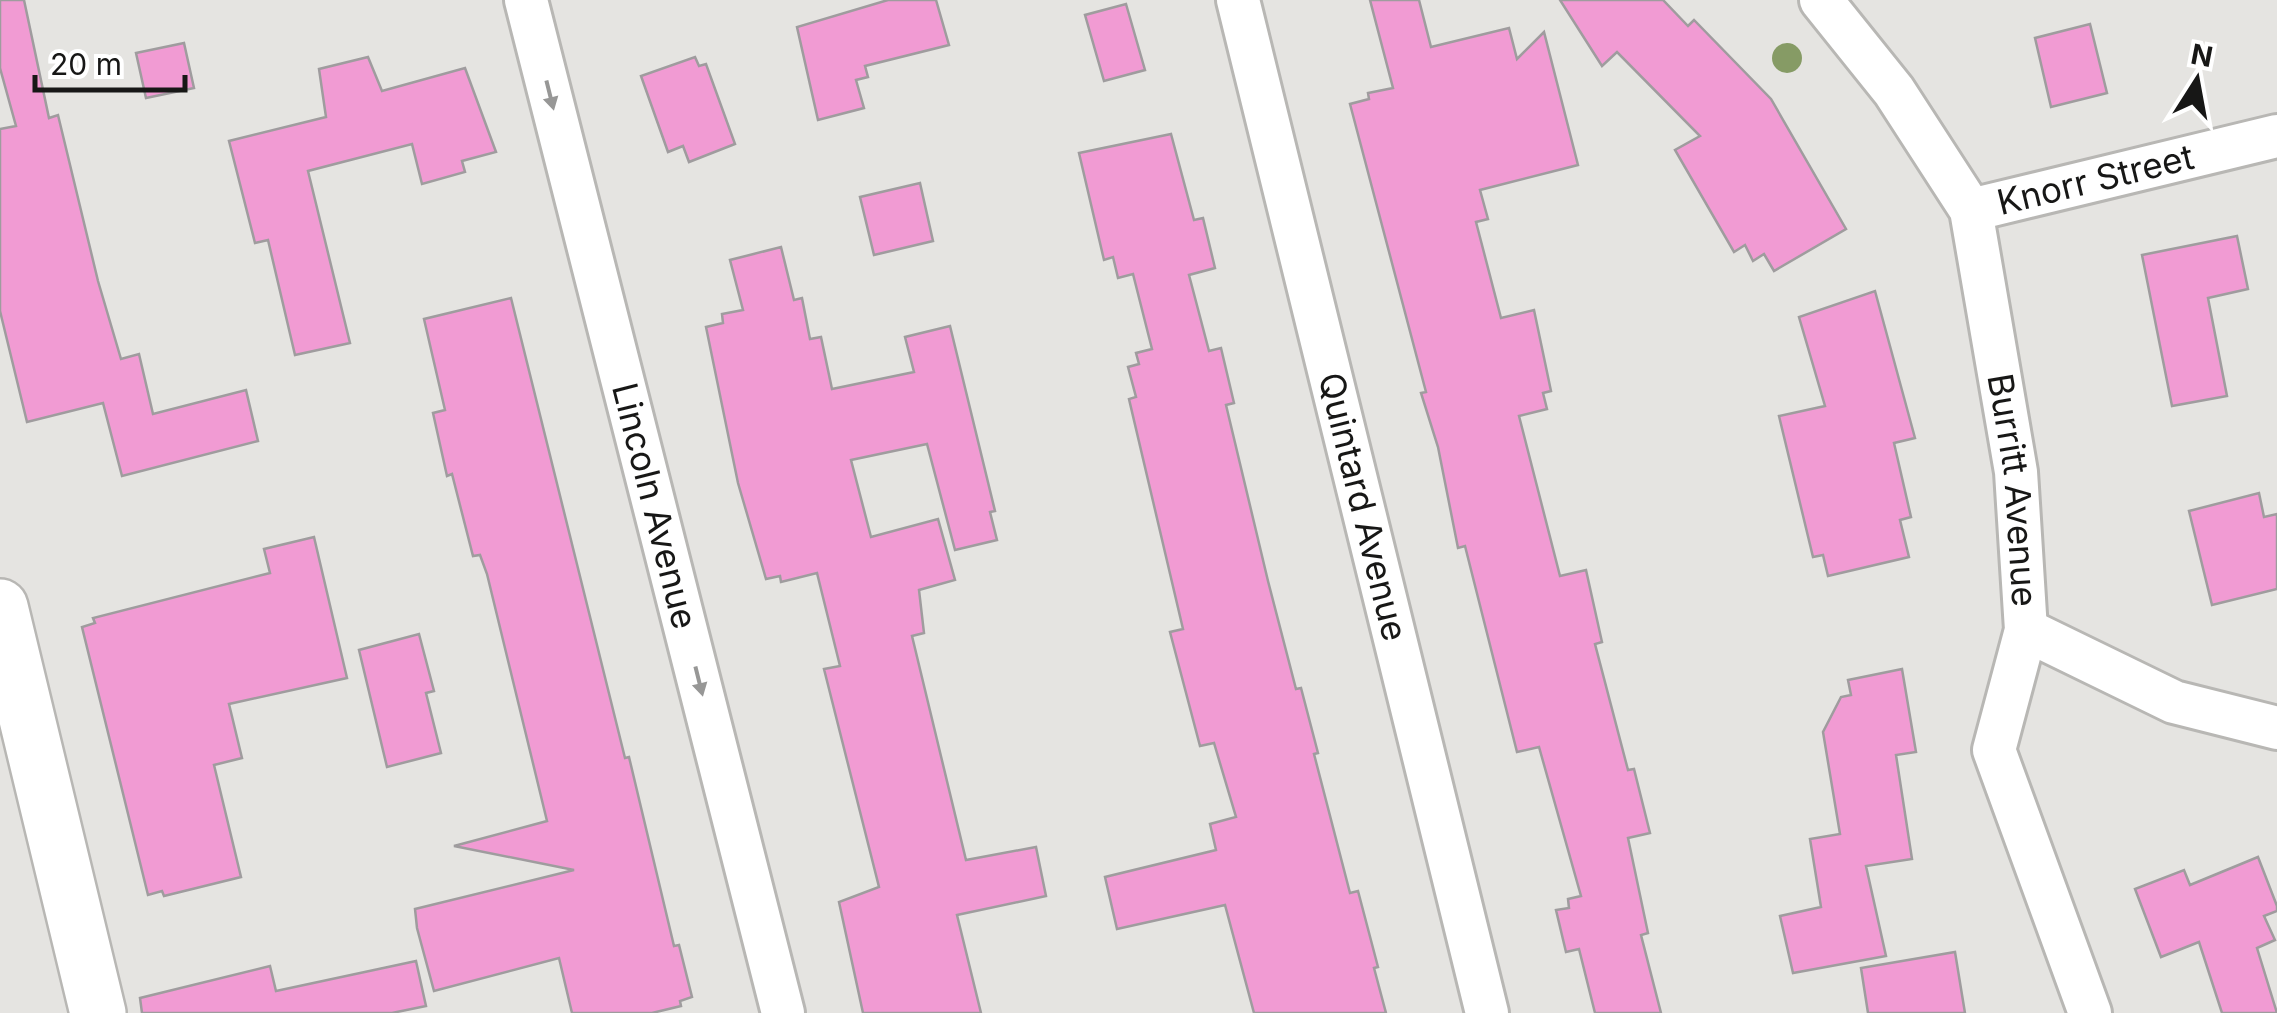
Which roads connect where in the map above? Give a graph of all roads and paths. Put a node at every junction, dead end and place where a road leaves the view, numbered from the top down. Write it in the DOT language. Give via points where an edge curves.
graph roads {
  1 [pos="526,0"];
  2 [pos="1238,0"];
  3 [pos="1820,0"];
  4 [pos="2277,136"];
  5 [pos="1971,210"];
  6 [pos="0,607"];
  7 [pos="2026,630"];
  8 [pos="2277,728"];
  9 [pos="98,1013"];
  10 [pos="783,1013"];
  11 [pos="1488,1013"];
  12 [pos="2090,1013"];
  1 -- 10 [label="street, Lincoln Avenue, one-way"];
  2 -- 11 [label="street, Quintard Avenue"];
  3 -- 5 [label="street, Burritt Avenue" via="1894,92"];
  4 -- 5 [label="street, Knorr Street"];
  5 -- 7 [label="street, Burritt Avenue" via="2016,472"];
  6 -- 9 [label="main road"];
  7 -- 8 [label="street" via="2174,702"];
  7 -- 12 [label="street, Burritt Avenue" via="1994,750"];
}
